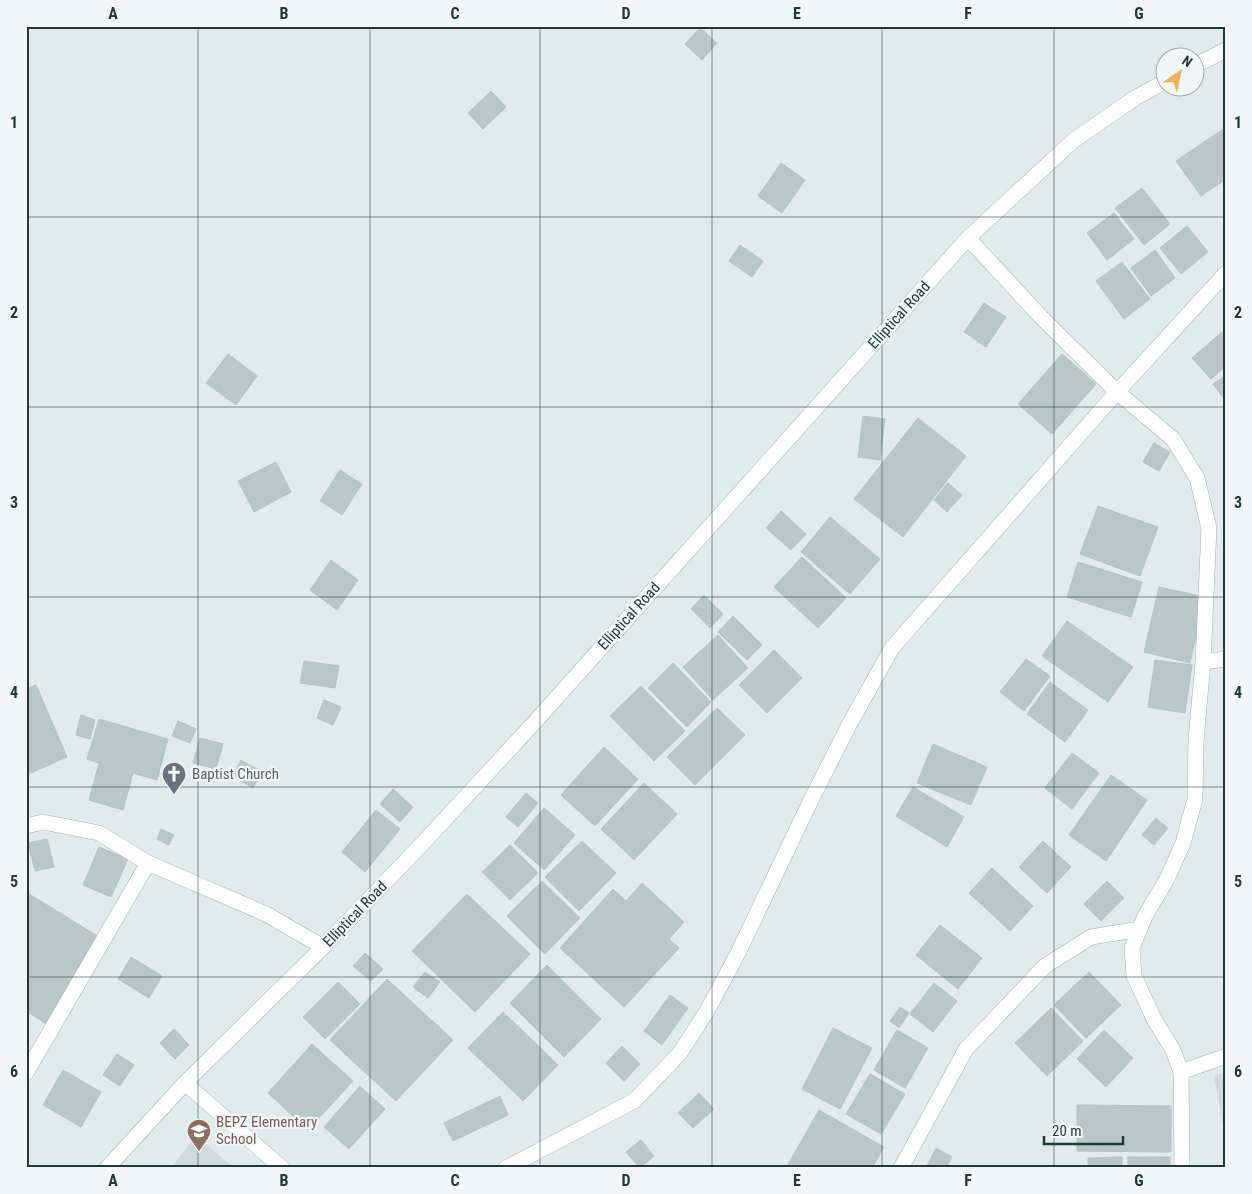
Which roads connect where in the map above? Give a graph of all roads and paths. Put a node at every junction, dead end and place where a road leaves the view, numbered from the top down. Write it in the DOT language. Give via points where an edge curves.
graph roads {
  1 [pos="1226,50"];
  2 [pos="1204,61"];
  3 [pos="1154,88"];
  4 [pos="968,238"];
  5 [pos="1226,273"];
  6 [pos="1117,392"];
  7 [pos="1226,660"];
  8 [pos="1203,662"];
  9 [pos="26,826"];
  10 [pos="148,862"];
  11 [pos="1140,929"];
  12 [pos="323,947"];
  13 [pos="1226,1056"];
  14 [pos="1180,1072"];
  15 [pos="26,1074"];
  16 [pos="186,1083"];
  17 [pos="107,1168"];
  18 [pos="282,1168"];
  19 [pos="506,1168"];
  20 [pos="901,1168"];
  21 [pos="1182,1168"];
  1 -- 2 [label="street"];
  3 -- 4 [label="street, Elliptical Road" via="1074,140"];
  4 -- 6 [label="street"];
  4 -- 12 [label="street, Elliptical Road" via="533,724"];
  5 -- 6 [label="street"];
  6 -- 8 [label="street" via="1173,439 1197,478 1209,528"];
  6 -- 19 [label="street" via="892,648 811,800 738,953 680,1053 634,1101"];
  7 -- 8 [label="street"];
  8 -- 11 [label="street" via="1195,798 1183,843"];
  9 -- 10 [label="street" via="43,822 99,833"];
  10 -- 12 [label="street" via="266,914"];
  10 -- 15 [label="street"];
  11 -- 14 [label="street" via="1132,948 1134,976 1173,1050"];
  11 -- 20 [label="street" via="1091,937 1045,966 966,1048"];
  12 -- 16 [label="street, Elliptical Road"];
  13 -- 14 [label="street"];
  14 -- 21 [label="street"];
  16 -- 17 [label="street, Elliptical Road"];
  16 -- 18 [label="street"];
}
